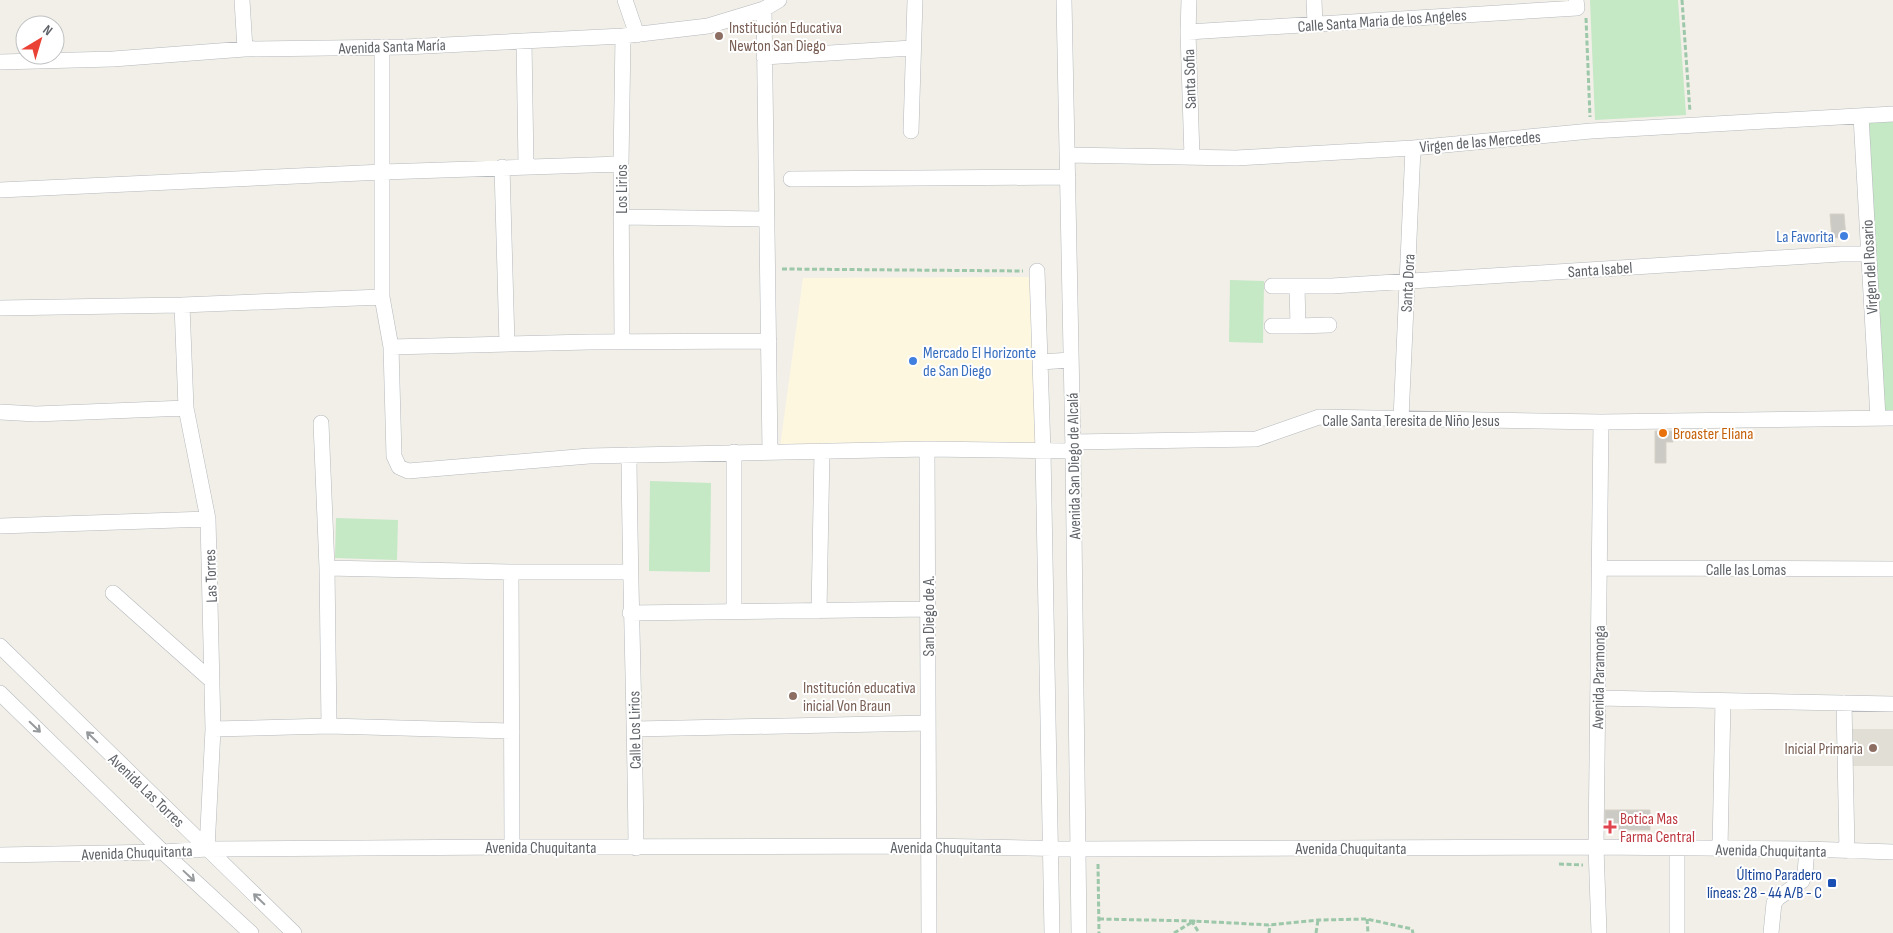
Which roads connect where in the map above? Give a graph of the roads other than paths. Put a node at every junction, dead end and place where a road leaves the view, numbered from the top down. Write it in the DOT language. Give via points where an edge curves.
graph roads {
  1 [pos="242,0"];
  2 [pos="625,0"];
  3 [pos="779,0"];
  4 [pos="914,0"];
  5 [pos="1064,0"];
  6 [pos="1189,0"];
  7 [pos="1314,0"];
  8 [pos="1576,4"];
  9 [pos="764,8"];
  10 [pos="1316,24"];
  11 [pos="1188,32"];
  12 [pos="630,35"];
  13 [pos="524,41"];
  14 [pos="382,47"];
  15 [pos="912,48"];
  16 [pos="245,49"];
  17 [pos="764,57"];
  18 [pos="0,62"];
  19 [pos="1893,114"];
  20 [pos="1860,116"];
  21 [pos="911,131"];
  22 [pos="1413,148"];
  23 [pos="1068,155"];
  24 [pos="1192,157"];
  25 [pos="621,164"];
  26 [pos="526,166"];
  27 [pos="502,167"];
  28 [pos="383,172"];
  29 [pos="1068,177"];
  30 [pos="790,179"];
  31 [pos="0,190"];
  32 [pos="621,217"];
  33 [pos="767,219"];
  34 [pos="1869,254"];
  35 [pos="1037,271"];
  36 [pos="1406,281"];
  37 [pos="1272,286"];
  38 [pos="1297,286"];
  39 [pos="382,297"];
  40 [pos="182,305"];
  41 [pos="0,308"];
  42 [pos="1272,326"];
  43 [pos="1298,326"];
  44 [pos="1329,326"];
  45 [pos="769,341"];
  46 [pos="622,342"];
  47 [pos="507,344"];
  48 [pos="391,347"];
  49 [pos="1071,360"];
  50 [pos="1040,362"];
  51 [pos="186,408"];
  52 [pos="0,412"];
  53 [pos="1878,418"];
  54 [pos="1893,418"];
  55 [pos="1401,419"];
  56 [pos="1601,422"];
  57 [pos="321,423"];
  58 [pos="1073,447"];
  59 [pos="927,449"];
  60 [pos="1042,450"];
  61 [pos="822,451"];
  62 [pos="734,452"];
  63 [pos="770,452"];
  64 [pos="629,455"];
  65 [pos="208,519"];
  66 [pos="0,526"];
  67 [pos="327,568"];
  68 [pos="1600,568"];
  69 [pos="1893,569"];
  70 [pos="511,572"];
  71 [pos="630,572"];
  72 [pos="113,593"];
  73 [pos="928,609"];
  74 [pos="818,610"];
  75 [pos="734,611"];
  76 [pos="630,613"];
  77 [pos="0,646"];
  78 [pos="212,681"];
  79 [pos="0,692"];
  80 [pos="1598,698"];
  81 [pos="1723,701"];
  82 [pos="1844,703"];
  83 [pos="1893,704"];
  84 [pos="928,723"];
  85 [pos="329,726"];
  86 [pos="213,729"];
  87 [pos="635,729"];
  88 [pos="512,731"];
  89 [pos="928,846"];
  90 [pos="512,847"];
  91 [pos="1596,847"];
  92 [pos="636,848"];
  93 [pos="1051,848"];
  94 [pos="1677,848"];
  95 [pos="207,849"];
  96 [pos="1078,849"];
  97 [pos="1720,849"];
  98 [pos="1807,849"];
  99 [pos="163,852"];
  100 [pos="1846,852"];
  101 [pos="1893,852"];
  102 [pos="0,855"];
  103 [pos="251,933"];
  104 [pos="294,933"];
  105 [pos="929,933"];
  106 [pos="1052,933"];
  107 [pos="1079,933"];
  108 [pos="1599,933"];
  109 [pos="1677,933"];
  110 [pos="1771,933"];
  1 -- 16 [label="street"];
  2 -- 12 [label="street"];
  3 -- 9 [label="street, Avenida Santa María"];
  4 -- 15 [label="street"];
  5 -- 23 [label="street, Avenida San Diego de Alcalá"];
  6 -- 11 [label="street, Santa Sofia"];
  7 -- 10 [label="street"];
  8 -- 10 [label="street, Calle Santa Maria de los Angeles"];
  9 -- 12 [label="street, Avenida Santa María" via="708,26"];
  9 -- 17 [label="street"];
  10 -- 11 [label="street, Calle Santa Maria de los Angeles"];
  11 -- 24 [label="street, Santa Sofia"];
  12 -- 13 [label="street, Avenida Santa María"];
  12 -- 25 [label="street, Los Lirios"];
  13 -- 14 [label="street, Avenida Santa María"];
  13 -- 26 [label="street"];
  14 -- 16 [label="street, Avenida Santa María"];
  14 -- 28 [label="street, Calle Santa Teresita de Niño Jesus"];
  15 -- 17 [label="street"];
  15 -- 21 [label="street"];
  16 -- 18 [label="street, Avenida Santa María" via="113,59"];
  17 -- 33 [label="street"];
  19 -- 20 [label="street, Virgen de las Mercedes"];
  20 -- 22 [label="street, Virgen de las Mercedes" via="1591,131"];
  20 -- 34 [label="street, Virgen del Rosario"];
  22 -- 24 [label="street, Virgen de las Mercedes" via="1236,158"];
  22 -- 36 [label="street, Santa Dora"];
  23 -- 24 [label="street, Virgen de las Mercedes"];
  23 -- 29 [label="street, Avenida San Diego de Alcalá"];
  25 -- 26 [label="street"];
  25 -- 32 [label="street, Los Lirios"];
  26 -- 27 [label="street"];
  27 -- 28 [label="street"];
  27 -- 47 [label="street"];
  28 -- 31 [label="street"];
  28 -- 39 [label="street, Calle Santa Teresita de Niño Jesus"];
  29 -- 30 [label="street"];
  29 -- 49 [label="street, Avenida San Diego de Alcalá"];
  32 -- 33 [label="street"];
  32 -- 46 [label="street, Los Lirios"];
  33 -- 45 [label="street"];
  34 -- 36 [label="street, Santa Isabel"];
  34 -- 53 [label="street, Virgen del Rosario"];
  35 -- 50 [label="street, Avenida San Diego de Alcalá"];
  36 -- 38 [label="street, Santa Isabel"];
  36 -- 55 [label="street, Santa Dora"];
  37 -- 38 [label="street, Santa Isabel"];
  38 -- 43 [label="street"];
  39 -- 40 [label="street"];
  39 -- 48 [label="street, Calle Santa Teresita de Niño Jesus"];
  40 -- 41 [label="street"];
  40 -- 51 [label="street, Las Torres"];
  42 -- 43 [label="street"];
  43 -- 44 [label="street"];
  45 -- 46 [label="street"];
  45 -- 63 [label="street"];
  46 -- 47 [label="street"];
  47 -- 48 [label="street"];
  48 -- 64 [label="street, Calle Santa Teresita de Niño Jesus" via="394,456 399,467 408,471"];
  49 -- 50 [label="street"];
  49 -- 58 [label="street, Avenida San Diego de Alcalá"];
  50 -- 60 [label="street, Avenida San Diego de Alcalá"];
  51 -- 52 [label="street" via="36,414"];
  51 -- 65 [label="street, Las Torres"];
  53 -- 54 [label="street, Calle Santa Teresita de Niño Jesus"];
  53 -- 56 [label="street, Calle Santa Teresita de Niño Jesus"];
  55 -- 56 [label="street, Calle Santa Teresita de Niño Jesus"];
  55 -- 58 [label="street, Calle Santa Teresita de Niño Jesus" via="1319,417 1256,439"];
  56 -- 68 [label="street, Avenida Paramonga"];
  57 -- 67 [label="street"];
  58 -- 60 [label="street, Calle Santa Teresita de Niño Jesus"];
  58 -- 96 [label="street, Avenida San Diego de Alcalá"];
  59 -- 60 [label="street, Calle Santa Teresita de Niño Jesus"];
  59 -- 61 [label="street, Calle Santa Teresita de Niño Jesus"];
  59 -- 73 [label="street, San Diego de A."];
  60 -- 93 [label="street, Avenida San Diego de Alcalá"];
  61 -- 63 [label="street, Calle Santa Teresita de Niño Jesus"];
  61 -- 74 [label="street"];
  62 -- 63 [label="street, Calle Santa Teresita de Niño Jesus"];
  62 -- 64 [label="street, Calle Santa Teresita de Niño Jesus"];
  62 -- 75 [label="street"];
  64 -- 71 [label="street, Calle Los Lirios"];
  65 -- 66 [label="street"];
  65 -- 78 [label="street, Las Torres"];
  67 -- 70 [label="street"];
  67 -- 85 [label="street"];
  68 -- 69 [label="street, Calle las Lomas"];
  68 -- 80 [label="street, Avenida Paramonga"];
  70 -- 71 [label="street"];
  70 -- 88 [label="street"];
  71 -- 76 [label="street, Calle Los Lirios"];
  72 -- 78 [label="street"];
  73 -- 74 [label="street"];
  73 -- 84 [label="street, San Diego de A."];
  74 -- 75 [label="street"];
  75 -- 76 [label="street"];
  76 -- 87 [label="street, Calle Los Lirios"];
  95 -- 77 [label="street, Avenida Las Torres, one-way"];
  78 -- 86 [label="street, Las Torres"];
  79 -- 99 [label="street, Avenida Las Torres, one-way"];
  80 -- 81 [label="street"];
  80 -- 91 [label="street, Avenida Paramonga"];
  81 -- 82 [label="street"];
  81 -- 97 [label="street"];
  82 -- 83 [label="street"];
  82 -- 100 [label="street"];
  84 -- 87 [label="street"];
  84 -- 89 [label="street, San Diego de A."];
  85 -- 86 [label="street"];
  85 -- 88 [label="street"];
  86 -- 95 [label="street, Las Torres"];
  87 -- 92 [label="street, Calle Los Lirios"];
  88 -- 90 [label="street"];
  89 -- 92 [label="street, Avenida Chuquitanta"];
  89 -- 93 [label="street, Avenida Chuquitanta"];
  89 -- 105 [label="street, San Diego de A."];
  90 -- 92 [label="street, Avenida Chuquitanta"];
  90 -- 95 [label="street, Avenida Chuquitanta"];
  91 -- 94 [label="street, Avenida Chuquitanta"];
  91 -- 96 [label="street, Avenida Chuquitanta"];
  91 -- 108 [label="street, Avenida Paramonga"];
  93 -- 96 [label="street, Avenida Chuquitanta"];
  93 -- 106 [label="street, Avenida San Diego de Alcalá"];
  94 -- 97 [label="street, Avenida Chuquitanta"];
  94 -- 109 [label="street"];
  95 -- 99 [label="street, Avenida Chuquitanta"];
  104 -- 95 [label="street, Avenida Las Torres, one-way"];
  96 -- 107 [label="street, Avenida San Diego de Alcalá"];
  97 -- 98 [label="street, Avenida Chuquitanta"];
  98 -- 100 [label="street, Avenida Chuquitanta"];
  98 -- 110 [label="street" via="1802,881 1774,903"];
  99 -- 102 [label="street, Avenida Chuquitanta"];
  99 -- 103 [label="street, Avenida Las Torres, one-way"];
  100 -- 101 [label="street, Avenida Chuquitanta"];
}
